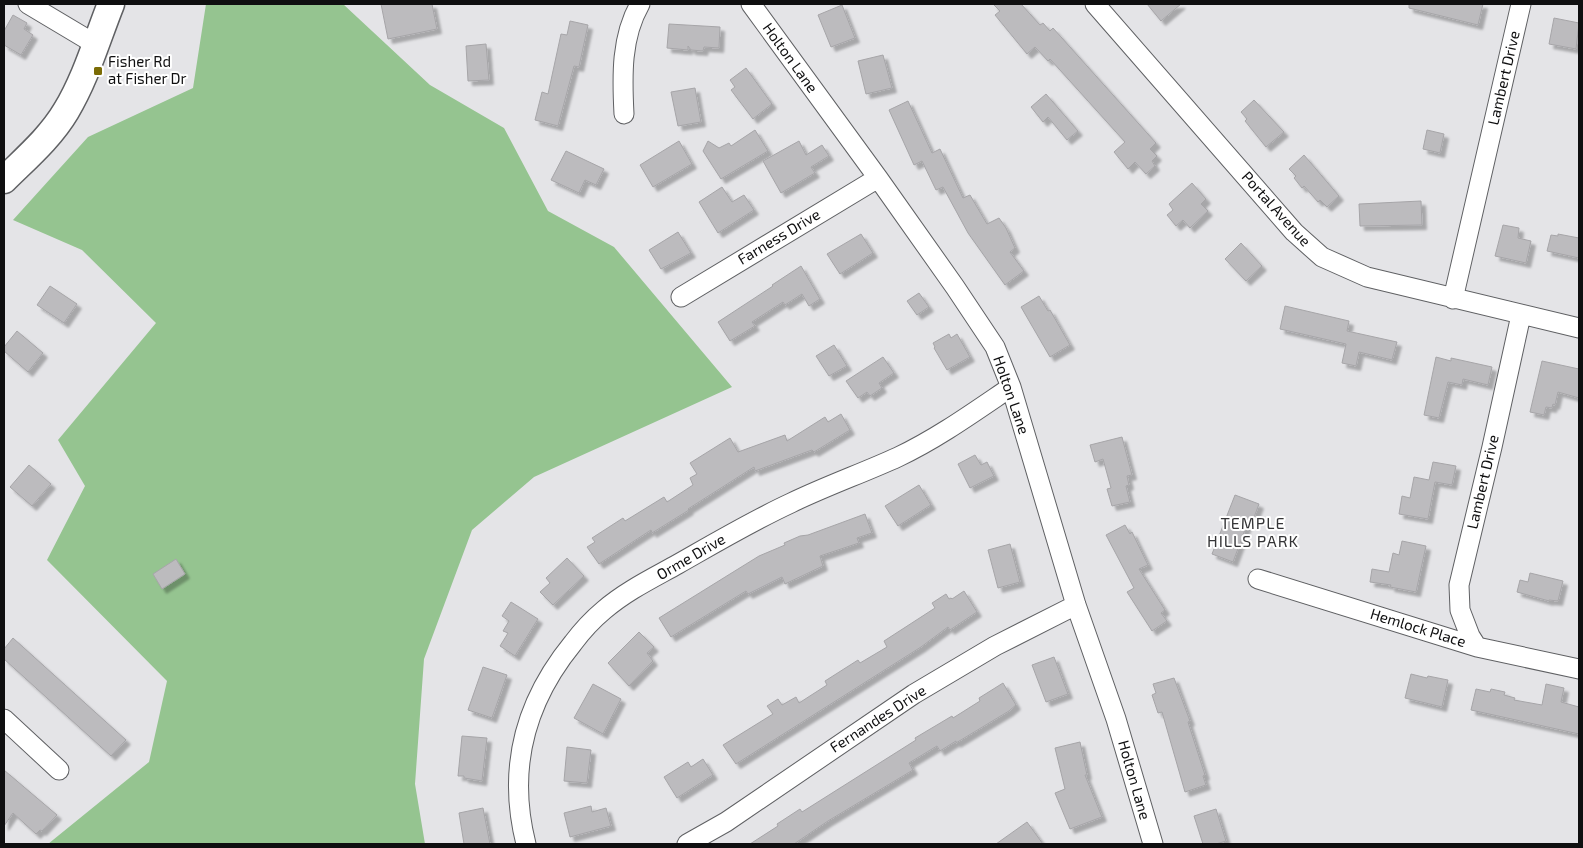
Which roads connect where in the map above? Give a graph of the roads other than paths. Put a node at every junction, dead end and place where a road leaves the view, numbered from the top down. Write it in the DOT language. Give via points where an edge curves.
graph roads {
  1 [pos="28,4"];
  2 [pos="111,4"];
  3 [pos="640,4"];
  4 [pos="751,4"];
  5 [pos="1095,4"];
  6 [pos="1521,4"];
  7 [pos="96,44"];
  8 [pos="624,114"];
  9 [pos="878,178"];
  10 [pos="4,180"];
  11 [pos="681,297"];
  12 [pos="1453,299"];
  13 [pos="1520,315"];
  14 [pos="1579,328"];
  15 [pos="1011,387"];
  16 [pos="1258,579"];
  17 [pos="1076,605"];
  18 [pos="1477,646"];
  19 [pos="1579,669"];
  20 [pos="4,719"];
  21 [pos="59,770"];
  22 [pos="1149,843"];
  23 [pos="526,844"];
  24 [pos="687,844"];
  1 -- 7 [label="street"];
  2 -- 7 [label="street"];
  3 -- 8 [label="street" via="632,18 625,46"];
  4 -- 9 [label="street, Holton Lane"];
  5 -- 12 [label="street, Portal Avenue" via="1307,245 1322,256 1367,277"];
  6 -- 12 [label="street, Lambert Drive"];
  7 -- 10 [label="street" via="66,112"];
  9 -- 11 [label="street, Farness Drive"];
  9 -- 15 [label="street, Holton Lane" via="995,347"];
  12 -- 13 [label="street, Portal Avenue"];
  13 -- 14 [label="street, Portal Avenue"];
  13 -- 18 [label="street, Lambert Drive" via="1459,585 1462,616"];
  15 -- 17 [label="street, Holton Lane"];
  15 -- 23 [label="street, Orme Drive" via="913,450 759,518 637,587 603,610 553,668 534,707 521,746 518,807"];
  16 -- 18 [label="street, Hemlock Place"];
  17 -- 22 [label="street, Holton Lane" via="1116,719"];
  17 -- 24 [label="street, Fernandes Drive" via="995,646 914,694 726,822"];
  18 -- 19 [label="street, Hemlock Place"];
  20 -- 21 [label="street"];
}
